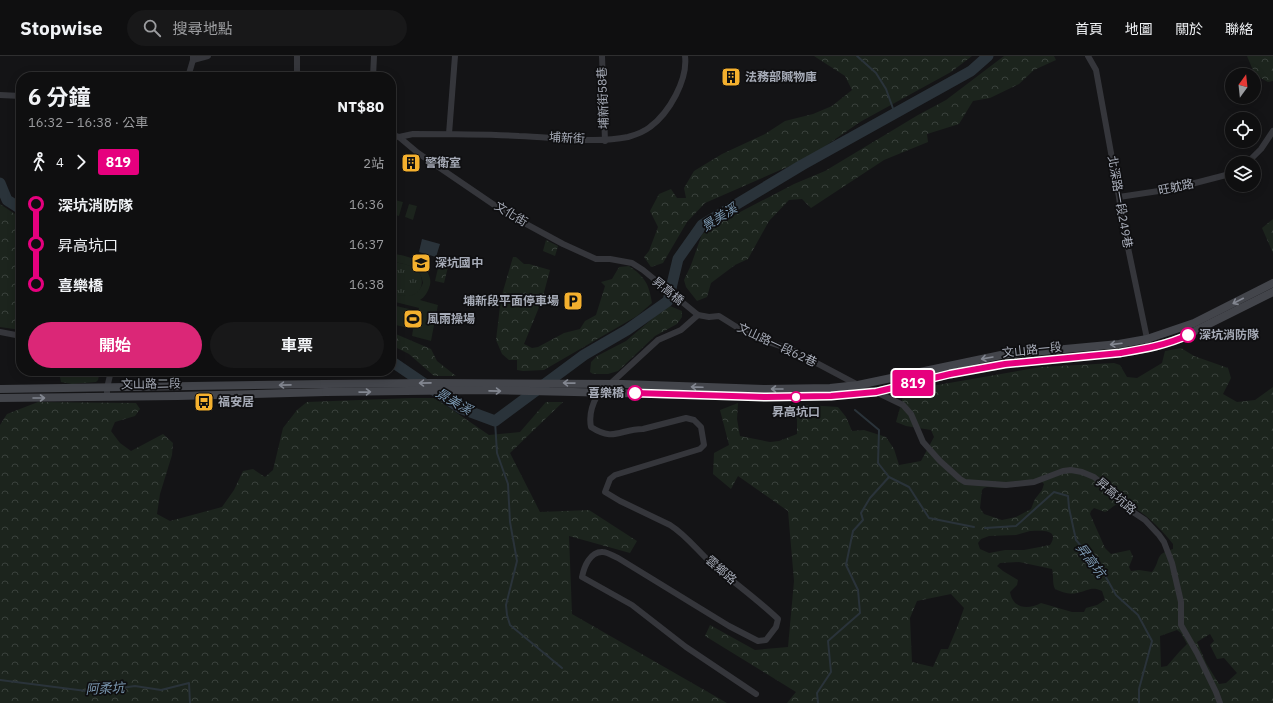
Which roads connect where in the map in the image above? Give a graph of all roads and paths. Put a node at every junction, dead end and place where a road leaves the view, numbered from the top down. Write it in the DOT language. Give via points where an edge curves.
graph roads {
  1 [pos="208,56"];
  2 [pos="297,56"];
  3 [pos="374,56"];
  4 [pos="455,56"];
  5 [pos="602,56"];
  6 [pos="685,56"];
  7 [pos="1088,57"];
  8 [pos="193,58"];
  9 [pos="190,72"];
  10 [pos="297,72"];
  11 [pos="373,72"];
  12 [pos="0,95"];
  13 [pos="16,96"];
  14 [pos="1273,131"];
  15 [pos="449,134"];
  16 [pos="396,136"];
  17 [pos="399,137"];
  18 [pos="605,141"];
  19 [pos="1254,156"];
  20 [pos="1225,175"];
  21 [pos="1119,197"];
  22 [pos="643,270"];
  23 [pos="1273,283"];
  24 [pos="1273,292"];
  25 [pos="696,313"];
  26 [pos="0,332"];
  27 [pos="16,335"];
  28 [pos="1148,343"];
  29 [pos="109,376"];
  30 [pos="858,385"];
  31 [pos="107,388"];
  32 [pos="325,388"];
  33 [pos="0,390"];
  34 [pos="735,392"];
  35 [pos="876,392"];
  36 [pos="107,396"];
  37 [pos="0,398"];
  38 [pos="756,694"];
  39 [pos="1220,703"];
  1 -- 8 [label="street"];
  2 -- 10 [label="street"];
  3 -- 11 [label="street"];
  4 -- 15 [label="street"];
  5 -- 18 [label="street, 埔新街58巷"];
  6 -- 18 [label="street, 埔新街" via="683,77 674,99 664,114 650,128 630,136"];
  7 -- 21 [label="street, 北深路一段249巷" via="1096,70"];
  8 -- 9 [label="street"];
  12 -- 13 [label="street"];
  14 -- 19 [label="street"];
  15 -- 17 [label="street, 埔新街" via="413,134"];
  15 -- 18 [label="street, 埔新街"];
  16 -- 17 [label="street, 文化街"];
  17 -- 22 [label="street, 文化街" via="418,153 506,213 593,258 632,263"];
  20 -- 21 [label="street, 旺躭路" via="1172,189"];
  21 -- 28 [label="street, 北深路一段249巷"];
  22 -- 25 [label="street, 昇高橋"];
  23 -- 28 [label="main road, 文山路一段, one-way"];
  24 -- 28 [label="main road, 文山路一段" via="1181,338"];
  25 -- 30 [label="street, 文山路一段62巷" via="709,317 718,316 751,336 792,350"];
  25 -- 38 [label="street, 雲鄉路" via="681,330 658,340 597,396 589,420 591,427 600,433 610,435 686,418 694,420 700,427 704,445 700,449 615,475 610,479 605,492 678,530 778,619 776,627 766,640 758,642 618,558 603,552 598,552 587,562 582,577 632,605"];
  26 -- 27 [label="street"];
  28 -- 30 [label="main road, 文山路一段, one-way" via="1001,355"];
  28 -- 35 [label="main road, 文山路一段" via="1120,353 1005,364"];
  29 -- 31 [label="street"];
  30 -- 34 [label="main road, 文山路一段, one-way"];
  30 -- 35 [label="street, 昇高坑路"];
  32 -- 31 [label="main road, 文山路二段, one-way"];
  31 -- 33 [label="main road, 文山路二段"];
  31 -- 36 [label="street"];
  32 -- 34 [label="main road, bridge"];
  32 -- 36 [label="main road, 文山路二段"];
  34 -- 35 [label="main road, 文山路一段" via="766,397"];
  35 -- 39 [label="street, 昇高坑路" via="907,408 923,442 940,461 965,482 1006,485 1034,482 1063,471 1082,472 1094,477 1124,506 1145,520 1164,542 1181,602 1181,625"];
  37 -- 36 [label="main road, 文山路二段, one-way"];
}
